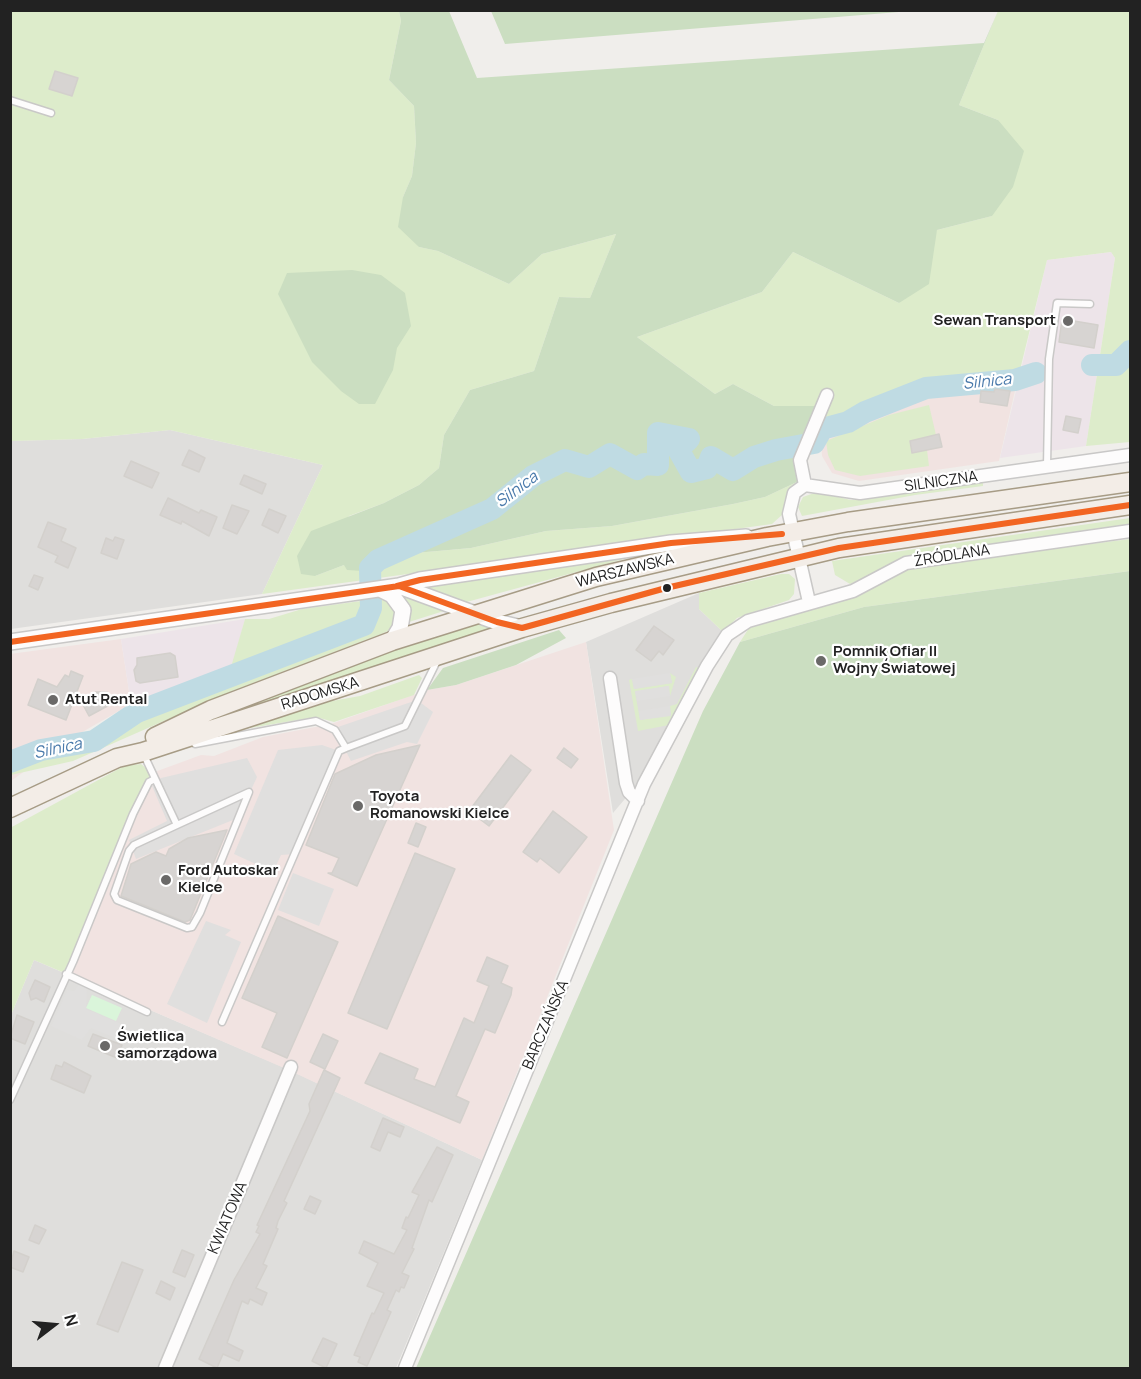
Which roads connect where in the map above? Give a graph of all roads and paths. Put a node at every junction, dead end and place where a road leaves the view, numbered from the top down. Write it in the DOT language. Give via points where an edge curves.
graph roads {
  1 [pos="10,100"];
  2 [pos="51,113"];
  3 [pos="1090,304"];
  4 [pos="827,395"];
  5 [pos="1131,455"];
  6 [pos="1047,467"];
  7 [pos="1131,482"];
  8 [pos="805,485"];
  9 [pos="1131,505"];
  10 [pos="1131,531"];
  11 [pos="793,532"];
  12 [pos="767,537"];
  13 [pos="798,557"];
  14 [pos="399,586"];
  15 [pos="380,589"];
  16 [pos="809,602"];
  17 [pos="474,614"];
  18 [pos="748,621"];
  19 [pos="522,628"];
  20 [pos="392,640"];
  21 [pos="10,642"];
  22 [pos="439,657"];
  23 [pos="610,678"];
  24 [pos="346,748"];
  25 [pos="147,751"];
  26 [pos="117,758"];
  27 [pos="155,778"];
  28 [pos="638,801"];
  29 [pos="10,808"];
  30 [pos="177,825"];
  31 [pos="66,974"];
  32 [pos="147,1012"];
  33 [pos="222,1022"];
  34 [pos="291,1067"];
  35 [pos="10,1100"];
  36 [pos="165,1368"];
  37 [pos="405,1368"];
  1 -- 2 [label="lane"];
  3 -- 6 [label="lane" via="1057,303 1049,359"];
  4 -- 8 [label="street" via="800,460"];
  5 -- 6 [label="street, SILNICZNA"];
  6 -- 8 [label="street, SILNICZNA" via="860,493"];
  7 -- 11 [label="main road"];
  8 -- 11 [label="street" via="794,493 789,508"];
  9 -- 13 [label="main road, WARSZAWSKA" via="902,537"];
  10 -- 16 [label="street, ŹRÓDLANA" via="918,560 876,576 853,591"];
  11 -- 12 [label="main road"];
  11 -- 13 [label="street"];
  12 -- 14 [label="street, WARSZAWSKA" via="671,543"];
  12 -- 17 [label="main road, WARSZAWSKA" via="596,577"];
  13 -- 16 [label="street"];
  13 -- 19 [label="main road, WARSZAWSKA"];
  14 -- 15 [label="street, WARSZAWSKA"];
  14 -- 17 [label="street, WARSZAWSKA"];
  15 -- 20 [label="street" via="392,595 403,610 400,628"];
  15 -- 21 [label="street, WARSZAWSKA"];
  16 -- 18 [label="street, ŹRÓDLANA"];
  17 -- 19 [label="street, WARSZAWSKA"];
  17 -- 20 [label="main road, WARSZAWSKA"];
  18 -- 28 [label="street, BARCZAŃSKA" via="727,635 707,666"];
  19 -- 22 [label="main road, RADOMSKA"];
  20 -- 26 [label="main road, RADOMSKA" via="211,710 139,743"];
  22 -- 24 [label="lane" via="405,726"];
  22 -- 25 [label="main road, RADOMSKA"];
  23 -- 28 [label="street" via="628,792"];
  24 -- 25 [label="lane" via="335,730 316,721"];
  24 -- 33 [label="lane" via="339,751"];
  25 -- 26 [label="main road, RADOMSKA"];
  25 -- 27 [label="lane"];
  26 -- 29 [label="main road, RADOMSKA"];
  27 -- 30 [label="lane"];
  27 -- 31 [label="lane" via="149,782 133,814"];
  28 -- 37 [label="street, BARCZAŃSKA"];
  30 -- 30 [label="lane" via="249,792 200,913 192,927 187,928 117,900 114,894 129,851"];
  31 -- 32 [label="lane"];
  31 -- 35 [label="lane"];
  34 -- 36 [label="street, KWIATOWA"];
}
